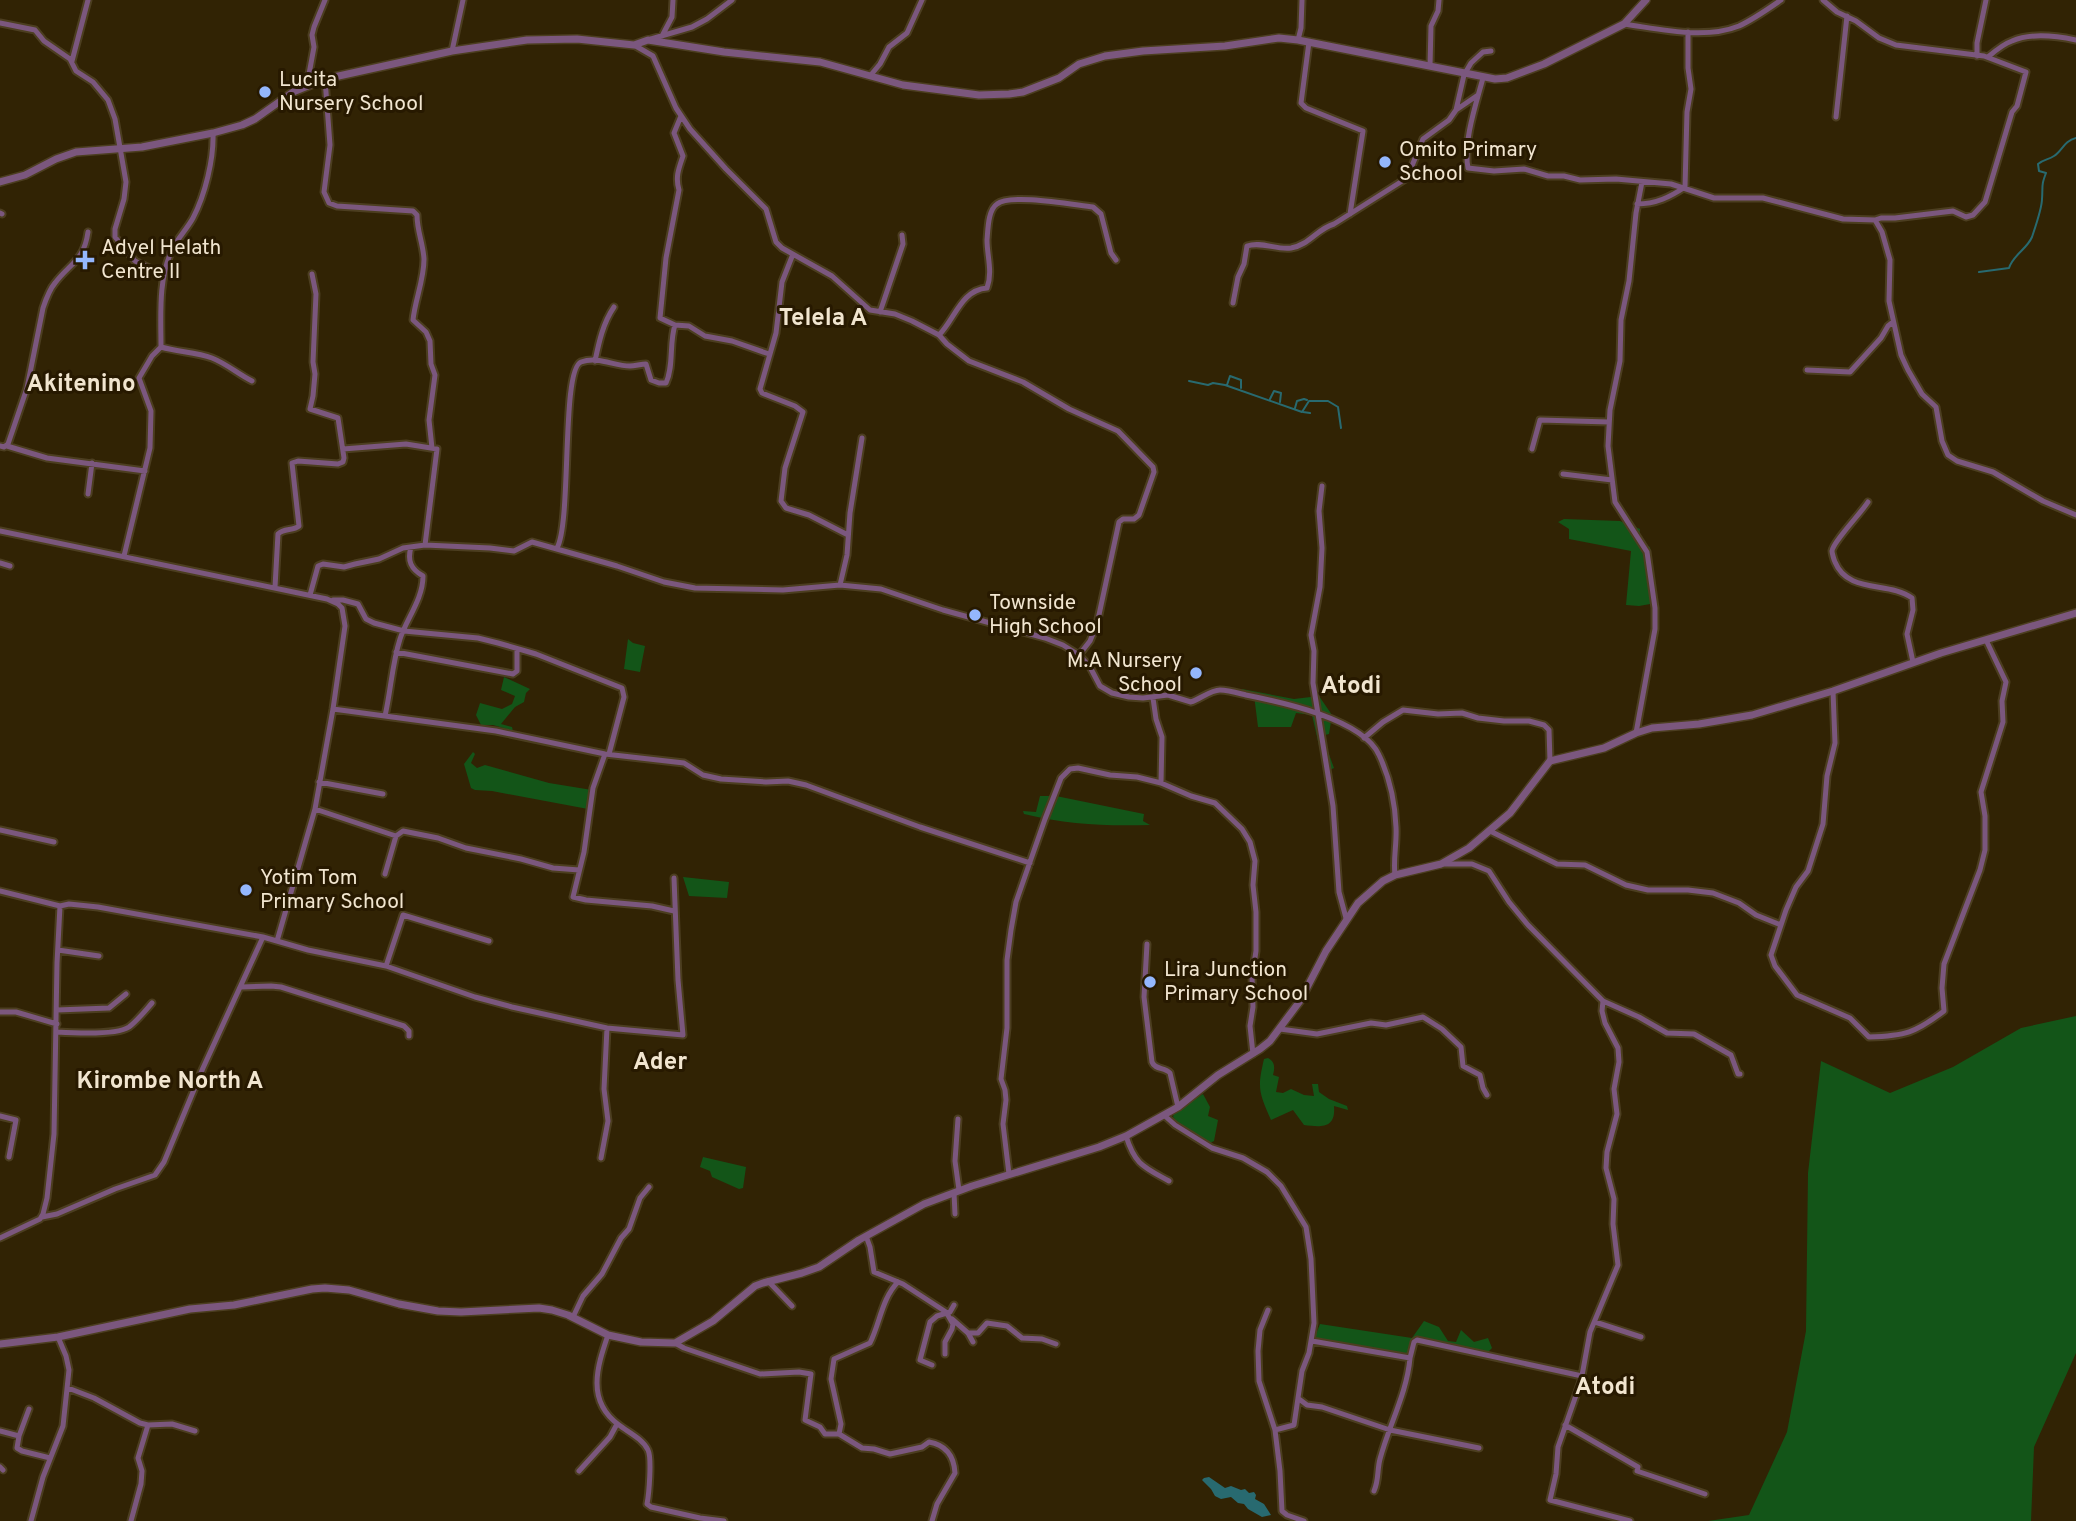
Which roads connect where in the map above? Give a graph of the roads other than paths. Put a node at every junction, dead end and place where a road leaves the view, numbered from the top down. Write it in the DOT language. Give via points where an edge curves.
graph roads {
  1 [pos="88,0"];
  2 [pos="325,0"];
  3 [pos="463,0"];
  4 [pos="673,0"];
  5 [pos="732,0"];
  6 [pos="922,0"];
  7 [pos="1302,0"];
  8 [pos="1439,0"];
  9 [pos="1646,0"];
  10 [pos="1781,0"];
  11 [pos="1823,0"];
  12 [pos="1986,0"];
  13 [pos="1847,16"];
  14 [pos="0,23"];
  15 [pos="1624,24"];
  16 [pos="1688,32"];
  17 [pos="662,36"];
  18 [pos="648,40"];
  19 [pos="1298,40"];
  20 [pos="2076,40"];
  21 [pos="1310,42"];
  22 [pos="634,45"];
  23 [pos="452,51"];
  24 [pos="1491,51"];
  25 [pos="1977,56"];
  26 [pos="1988,57"];
  27 [pos="72,61"];
  28 [pos="1430,66"];
  29 [pos="1464,75"];
  30 [pos="870,76"];
  31 [pos="1483,78"];
  32 [pos="325,79"];
  33 [pos="307,85"];
  34 [pos="1478,95"];
  35 [pos="1456,110"];
  36 [pos="681,117"];
  37 [pos="1836,117"];
  38 [pos="213,133"];
  39 [pos="121,149"];
  40 [pos="0,182"];
  41 [pos="1642,182"];
  42 [pos="1685,187"];
  43 [pos="1637,204"];
  44 [pos="1350,214"];
  45 [pos="1875,220"];
  46 [pos="88,232"];
  47 [pos="902,235"];
  48 [pos="793,254"];
  49 [pos="1116,260"];
  50 [pos="312,274"];
  51 [pos="164,275"];
  52 [pos="1233,303"];
  53 [pos="614,307"];
  54 [pos="880,312"];
  55 [pos="1894,322"];
  56 [pos="675,325"];
  57 [pos="939,335"];
  58 [pos="161,347"];
  59 [pos="769,354"];
  60 [pos="595,361"];
  61 [pos="1807,370"];
  62 [pos="252,381"];
  63 [pos="1609,422"];
  64 [pos="863,438"];
  65 [pos="3,446"];
  66 [pos="432,448"];
  67 [pos="343,449"];
  68 [pos="1532,449"];
  69 [pos="92,463"];
  70 [pos="145,471"];
  71 [pos="1563,474"];
  72 [pos="1612,480"];
  73 [pos="1322,486"];
  74 [pos="88,494"];
  75 [pos="1868,502"];
  76 [pos="2076,515"];
  77 [pos="0,531"];
  78 [pos="848,535"];
  79 [pos="425,545"];
  80 [pos="411,547"];
  81 [pos="557,548"];
  82 [pos="124,556"];
  83 [pos="0,563"];
  84 [pos="10,566"];
  85 [pos="840,585"];
  86 [pos="275,587"];
  87 [pos="310,595"];
  88 [pos="333,600"];
  89 [pos="2076,613"];
  90 [pos="404,631"];
  91 [pos="1986,640"];
  92 [pos="517,649"];
  93 [pos="396,652"];
  94 [pos="1079,654"];
  95 [pos="1913,662"];
  96 [pos="1833,691"];
  97 [pos="1153,698"];
  98 [pos="332,709"];
  99 [pos="1317,712"];
  100 [pos="385,716"];
  101 [pos="1636,733"];
  102 [pos="1364,738"];
  103 [pos="607,754"];
  104 [pos="1550,761"];
  105 [pos="319,782"];
  106 [pos="1161,783"];
  107 [pos="383,794"];
  108 [pos="315,809"];
  109 [pos="0,830"];
  110 [pos="1490,831"];
  111 [pos="396,836"];
  112 [pos="54,842"];
  113 [pos="1030,863"];
  114 [pos="1441,864"];
  115 [pos="579,870"];
  116 [pos="385,874"];
  117 [pos="1395,875"];
  118 [pos="674,878"];
  119 [pos="0,891"];
  120 [pos="60,906"];
  121 [pos="674,911"];
  122 [pos="1346,918"];
  123 [pos="1781,925"];
  124 [pos="262,937"];
  125 [pos="277,941"];
  126 [pos="489,941"];
  127 [pos="1147,944"];
  128 [pos="58,950"];
  129 [pos="99,956"];
  130 [pos="386,966"];
  131 [pos="241,987"];
  132 [pos="126,994"];
  133 [pos="1603,1001"];
  134 [pos="152,1003"];
  135 [pos="57,1010"];
  136 [pos="0,1012"];
  137 [pos="57,1024"];
  138 [pos="607,1028"];
  139 [pos="1280,1029"];
  140 [pos="57,1032"];
  141 [pos="409,1036"];
  142 [pos="1253,1054"];
  143 [pos="1740,1074"];
  144 [pos="1488,1095"];
  145 [pos="1178,1107"];
  146 [pos="0,1116"];
  147 [pos="1165,1116"];
  148 [pos="958,1119"];
  149 [pos="1126,1136"];
  150 [pos="9,1157"];
  151 [pos="601,1158"];
  152 [pos="1009,1174"];
  153 [pos="1169,1181"];
  154 [pos="649,1186"];
  155 [pos="956,1192"];
  156 [pos="955,1214"];
  157 [pos="41,1217"];
  158 [pos="866,1236"];
  159 [pos="0,1238"];
  160 [pos="768,1281"];
  161 [pos="898,1282"];
  162 [pos="954,1305"];
  163 [pos="792,1306"];
  164 [pos="1268,1310"];
  165 [pos="950,1315"];
  166 [pos="573,1317"];
  167 [pos="1595,1321"];
  168 [pos="968,1333"];
  169 [pos="608,1335"];
  170 [pos="58,1337"];
  171 [pos="1641,1337"];
  172 [pos="1312,1341"];
  173 [pos="973,1342"];
  174 [pos="675,1343"];
  175 [pos="0,1344"];
  176 [pos="1056,1344"];
  177 [pos="945,1354"];
  178 [pos="1410,1358"];
  179 [pos="932,1365"];
  180 [pos="1581,1376"];
  181 [pos="68,1388"];
  182 [pos="1298,1399"];
  183 [pos="29,1409"];
  184 [pos="617,1424"];
  185 [pos="148,1425"];
  186 [pos="1565,1425"];
  187 [pos="1275,1430"];
  188 [pos="1390,1430"];
  189 [pos="0,1431"];
  190 [pos="195,1431"];
  191 [pos="839,1434"];
  192 [pos="19,1436"];
  193 [pos="1479,1448"];
  194 [pos="50,1458"];
  195 [pos="579,1471"];
  196 [pos="1374,1491"];
  197 [pos="1705,1494"];
  198 [pos="31,1521"];
  199 [pos="131,1521"];
  200 [pos="724,1521"];
  201 [pos="932,1521"];
  202 [pos="1304,1521"];
  203 [pos="1630,1521"];
  1 -- 27 [label="street"];
  2 -- 33 [label="street" via="312,34"];
  3 -- 23 [label="street"];
  4 -- 17 [label="street" via="672,17"];
  5 -- 17 [label="street" via="692,27"];
  6 -- 30 [label="street" via="907,33 889,47"];
  7 -- 19 [label="street"];
  8 -- 28 [label="street" via="1431,26"];
  9 -- 15 [label="street"];
  10 -- 16 [label="street" via="1738,26"];
  11 -- 13 [label="street"];
  12 -- 25 [label="street"];
  13 -- 25 [label="street" via="1896,45"];
  13 -- 37 [label="street"];
  14 -- 27 [label="street" via="33,28"];
  15 -- 16 [label="street"];
  15 -- 31 [label="street" via="1519,75"];
  16 -- 42 [label="street" via="1691,89"];
  17 -- 18 [label="street"];
  18 -- 22 [label="street"];
  18 -- 30 [label="street" via="820,62"];
  19 -- 21 [label="street"];
  19 -- 30 [label="street" via="1279,38 1105,56 1079,64 1047,84 1009,94 920,88"];
  20 -- 26 [label="street" via="2018,38"];
  21 -- 28 [label="street"];
  21 -- 44 [label="street" via="1301,103 1363,131"];
  22 -- 23 [label="street" via="553,38"];
  22 -- 36 [label="street" via="653,56"];
  23 -- 32 [label="street"];
  24 -- 29 [label="street" via="1475,58"];
  25 -- 26 [label="street"];
  26 -- 45 [label="street" via="2026,74 1983,205 1969,217 1953,211"];
  27 -- 39 [label="street" via="76,71 108,100"];
  28 -- 29 [label="street"];
  29 -- 31 [label="street"];
  29 -- 35 [label="street"];
  31 -- 34 [label="street"];
  32 -- 33 [label="street"];
  32 -- 66 [label="street" via="330,145 326,199 337,206 413,211 417,215 424,261 413,320 430,341 435,375 429,420"];
  33 -- 38 [label="street" via="248,123"];
  34 -- 35 [label="street"];
  34 -- 41 [label="street" via="1468,168"];
  35 -- 44 [label="street" via="1423,139 1407,178"];
  36 -- 48 [label="street" via="766,209 776,242"];
  36 -- 56 [label="street" via="674,132 683,156 677,172 679,190 659,314"];
  38 -- 39 [label="street"];
  38 -- 51 [label="street" via="213,153 198,207 172,248"];
  39 -- 40 [label="street" via="70,153"];
  39 -- 51 [label="street" via="126,191 115,237 135,261"];
  41 -- 42 [label="street"];
  41 -- 43 [label="street"];
  42 -- 43 [label="street" via="1664,200"];
  42 -- 45 [label="street" via="1718,198 1763,198 1843,219"];
  43 -- 63 [label="street"];
  44 -- 52 [label="street" via="1298,246 1247,246"];
  45 -- 55 [label="street" via="1890,260 1888,296"];
  46 -- 65 [label="street" via="80,256 47,297 27,388"];
  47 -- 54 [label="street"];
  48 -- 54 [label="street" via="832,276 867,308"];
  48 -- 59 [label="street" via="782,282"];
  49 -- 57 [label="street" via="1098,209 1019,199 1000,202 989,222 987,288 965,299"];
  50 -- 67 [label="street" via="315,374 310,409 338,418"];
  51 -- 58 [label="street"];
  53 -- 60 [label="street"];
  54 -- 57 [label="street" via="906,318"];
  55 -- 61 [label="street" via="1850,372"];
  55 -- 76 [label="street" via="1908,370 1923,396 1936,407 1948,455 1993,472"];
  56 -- 59 [label="street"];
  56 -- 60 [label="street" via="666,383 652,380 646,364"];
  57 -- 94 [label="street" via="969,361 1023,382 1118,431 1153,467 1139,515 1119,522 1097,624"];
  58 -- 62 [label="street" via="211,358"];
  58 -- 70 [label="street" via="139,378 152,418"];
  59 -- 78 [label="street" via="761,392 803,412 786,468 782,503"];
  60 -- 81 [label="street" via="576,366 570,391 564,506"];
  63 -- 68 [label="street" via="1540,420"];
  63 -- 72 [label="street"];
  64 -- 78 [label="street"];
  65 -- 69 [label="street" via="47,458"];
  66 -- 67 [label="street" via="405,444"];
  66 -- 79 [label="street" via="437,449 437,458"];
  67 -- 86 [label="street" via="340,464 292,463 299,525 279,533"];
  69 -- 70 [label="street"];
  69 -- 74 [label="street"];
  70 -- 82 [label="street"];
  71 -- 72 [label="street"];
  72 -- 101 [label="street" via="1615,502 1647,552 1655,608"];
  73 -- 99 [label="street" via="1320,587 1311,635"];
  75 -- 95 [label="street" via="1833,548 1833,559 1847,578 1912,597 1907,634"];
  77 -- 82 [label="street"];
  78 -- 85 [label="street"];
  79 -- 80 [label="street"];
  79 -- 81 [label="street" via="514,551 532,542"];
  80 -- 87 [label="street" via="355,565 318,566"];
  80 -- 90 [label="street" via="411,564 423,577"];
  81 -- 85 [label="street" via="695,588 783,590"];
  82 -- 86 [label="street"];
  83 -- 84 [label="street"];
  85 -- 94 [label="street" via="887,590 1045,638"];
  86 -- 87 [label="street"];
  87 -- 88 [label="street"];
  88 -- 90 [label="street" via="355,603 369,621"];
  88 -- 98 [label="street" via="342,608 345,626"];
  89 -- 91 [label="street"];
  90 -- 92 [label="street" via="478,638"];
  90 -- 93 [label="street"];
  91 -- 95 [label="street"];
  91 -- 123 [label="street" via="2006,682 2003,722 1981,792 1985,832 1980,870 1944,964 1944,1011 1908,1033 1869,1037 1850,1018 1797,995 1771,955"];
  92 -- 93 [label="street" via="514,674"];
  92 -- 103 [label="street" via="622,688 624,697"];
  93 -- 100 [label="street"];
  94 -- 97 [label="street" via="1106,690"];
  95 -- 96 [label="street"];
  96 -- 101 [label="street" via="1745,716"];
  96 -- 123 [label="street" via="1835,743 1823,824 1808,871 1796,887"];
  97 -- 99 [label="street" via="1166,695 1191,702 1218,689"];
  97 -- 106 [label="street" via="1162,737"];
  98 -- 100 [label="street"];
  98 -- 105 [label="street"];
  99 -- 102 [label="street"];
  99 -- 122 [label="street" via="1334,806 1339,892"];
  100 -- 103 [label="street" via="506,733"];
  101 -- 104 [label="street" via="1604,748"];
  102 -- 104 [label="street" via="1403,710 1530,720 1549,730"];
  102 -- 117 [label="street" via="1380,757 1394,806"];
  103 -- 113 [label="street" via="684,763 721,779 806,785"];
  103 -- 115 [label="street" via="593,788"];
  104 -- 110 [label="street"];
  105 -- 107 [label="street"];
  105 -- 108 [label="street"];
  106 -- 113 [label="street" via="1067,770"];
  106 -- 142 [label="street" via="1215,803 1238,823 1250,842 1256,912 1250,1026"];
  108 -- 111 [label="street"];
  108 -- 125 [label="street"];
  109 -- 112 [label="street"];
  110 -- 114 [label="street"];
  110 -- 123 [label="street" via="1557,864 1583,865 1648,890 1713,893"];
  111 -- 115 [label="street" via="403,831 419,833 466,848"];
  111 -- 116 [label="street"];
  113 -- 152 [label="street" via="1014,910 1007,960 1001,1079"];
  114 -- 117 [label="street"];
  114 -- 133 [label="street" via="1471,864 1489,871 1528,925"];
  115 -- 121 [label="street" via="573,897"];
  117 -- 122 [label="street" via="1369,893"];
  118 -- 121 [label="street"];
  119 -- 120 [label="street"];
  120 -- 124 [label="street" via="98,907"];
  120 -- 128 [label="street"];
  121 -- 138 [label="street" via="683,1035"];
  122 -- 139 [label="street"];
  124 -- 125 [label="street"];
  124 -- 131 [label="street"];
  125 -- 130 [label="street"];
  126 -- 130 [label="street" via="403,915"];
  127 -- 145 [label="street" via="1144,997 1152,1062 1170,1073"];
  128 -- 129 [label="street"];
  128 -- 135 [label="street"];
  130 -- 138 [label="street" via="487,1001"];
  131 -- 141 [label="street" via="281,987 404,1026"];
  131 -- 157 [label="street" via="158,1173"];
  132 -- 135 [label="street" via="109,1008"];
  133 -- 143 [label="street" via="1667,1033 1694,1034 1731,1055"];
  133 -- 167 [label="street" via="1605,1023 1618,1048 1619,1062 1617,1114 1606,1168 1614,1199 1618,1265"];
  134 -- 140 [label="street" via="123,1030"];
  135 -- 137 [label="street"];
  136 -- 137 [label="street"];
  137 -- 140 [label="street"];
  138 -- 151 [label="street" via="604,1089 608,1121"];
  139 -- 142 [label="street"];
  139 -- 144 [label="street" via="1317,1034 1423,1017 1461,1047 1462,1066 1480,1075"];
  140 -- 157 [label="street" via="54,1135"];
  142 -- 145 [label="street"];
  145 -- 147 [label="street"];
  146 -- 150 [label="street" via="16,1120"];
  147 -- 149 [label="street"];
  147 -- 172 [label="street" via="1212,1148 1254,1163 1282,1186 1306,1227 1309,1242"];
  148 -- 155 [label="street"];
  149 -- 152 [label="street"];
  149 -- 153 [label="street" via="1138,1162"];
  152 -- 155 [label="street"];
  154 -- 166 [label="street" via="629,1229"];
  155 -- 156 [label="street"];
  155 -- 158 [label="street"];
  157 -- 159 [label="street"];
  158 -- 160 [label="street" via="819,1267"];
  158 -- 161 [label="street" via="874,1272"];
  160 -- 163 [label="street"];
  160 -- 174 [label="street"];
  161 -- 165 [label="street"];
  161 -- 191 [label="street" via="887,1296 870,1343 834,1359 831,1380"];
  162 -- 165 [label="street"];
  164 -- 187 [label="street" via="1260,1330 1259,1381"];
  165 -- 168 [label="street"];
  165 -- 177 [label="street" via="952,1329 944,1342"];
  165 -- 179 [label="street" via="930,1322 920,1360"];
  166 -- 169 [label="street"];
  166 -- 170 [label="street" via="539,1308 438,1311 325,1288 190,1309"];
  167 -- 171 [label="street"];
  167 -- 180 [label="street"];
  168 -- 173 [label="street"];
  168 -- 176 [label="street" via="978,1333 987,1323 994,1323 1022,1338"];
  169 -- 174 [label="street"];
  169 -- 184 [label="street" via="596,1387 601,1405"];
  170 -- 175 [label="street"];
  170 -- 181 [label="street" via="68,1363"];
  172 -- 178 [label="street"];
  172 -- 182 [label="street"];
  174 -- 191 [label="street" via="760,1374 811,1374 805,1420 825,1434"];
  178 -- 180 [label="street" via="1418,1340"];
  178 -- 188 [label="street"];
  180 -- 186 [label="street"];
  181 -- 185 [label="street"];
  181 -- 194 [label="street" via="61,1434"];
  182 -- 187 [label="street" via="1294,1425"];
  182 -- 188 [label="street"];
  183 -- 192 [label="street"];
  184 -- 195 [label="street"];
  184 -- 200 [label="street" via="648,1450 647,1504"];
  185 -- 190 [label="street" via="168,1423"];
  185 -- 199 [label="street" via="138,1458 141,1484"];
  186 -- 197 [label="street" via="1638,1467 1637,1471"];
  186 -- 203 [label="street" via="1550,1500"];
  187 -- 202 [label="street" via="1282,1511"];
  188 -- 193 [label="street"];
  188 -- 196 [label="street"];
  189 -- 192 [label="street"];
  191 -- 201 [label="street" via="862,1448 890,1454 929,1442 944,1447 953,1459 955,1473"];
  192 -- 194 [label="street" via="19,1449"];
  194 -- 198 [label="street"];
}
